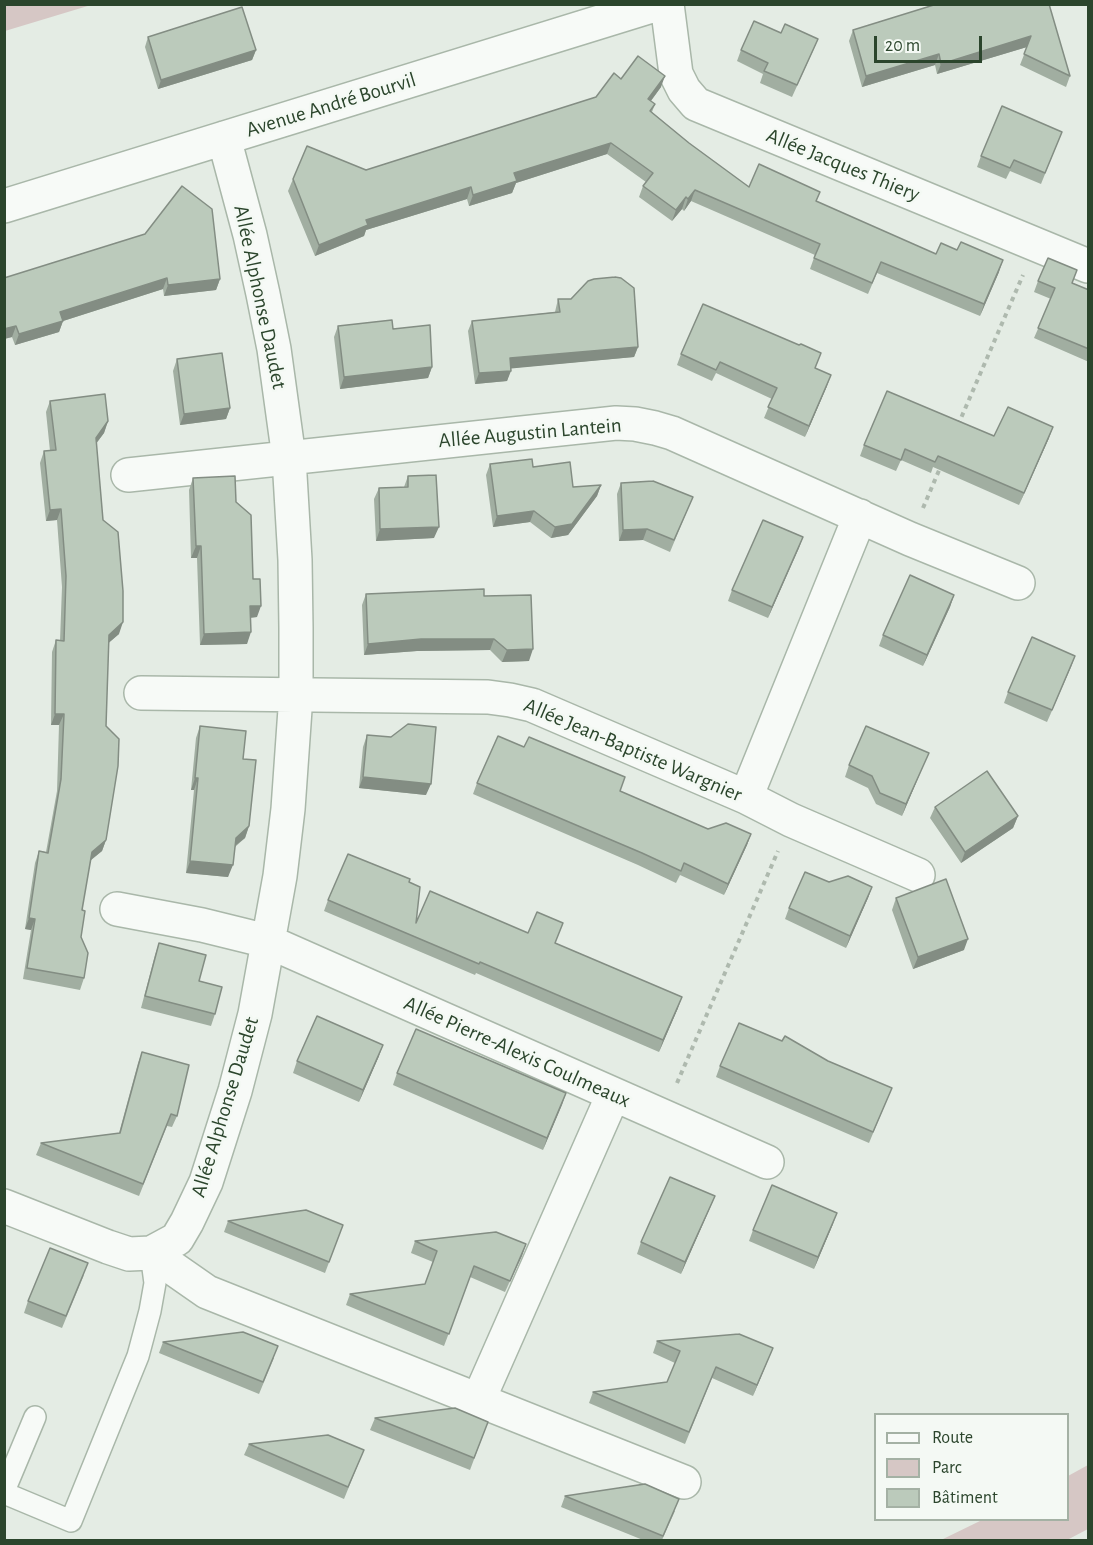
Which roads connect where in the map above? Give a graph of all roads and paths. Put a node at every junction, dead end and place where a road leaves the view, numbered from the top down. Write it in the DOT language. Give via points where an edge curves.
graph roads {
  1 [pos="658,4"];
  2 [pos="667,4"];
  3 [pos="225,138"];
  4 [pos="4,206"];
  5 [pos="1036,244"];
  6 [pos="1089,266"];
  7 [pos="957,430"];
  8 [pos="289,458"];
  9 [pos="943,462"];
  10 [pos="128,475"];
  11 [pos="860,516"];
  12 [pos="910,539"];
  13 [pos="1018,583"];
  14 [pos="141,693"];
  15 [pos="296,695"];
  16 [pos="746,797"];
  17 [pos="791,820"];
  18 [pos="918,875"];
  19 [pos="117,909"];
  20 [pos="267,941"];
  21 [pos="613,1095"];
  22 [pos="663,1116"];
  23 [pos="767,1162"];
  24 [pos="4,1206"];
  25 [pos="151,1253"];
  26 [pos="478,1401"];
  27 [pos="35,1417"];
  28 [pos="684,1482"];
  29 [pos="4,1492"];
  1 -- 3 [label="street, Avenue André Bourvil"];
  2 -- 5 [label="street, Allée Jacques Thiery" via="676,74 696,104"];
  3 -- 4 [label="street, Avenue André Bourvil"];
  3 -- 8 [label="street, Allée Alphonse Daudet" via="274,349"];
  5 -- 6 [label="street, Allée Jacques Thiery"];
  5 -- 7 [label="path"];
  8 -- 10 [label="street"];
  8 -- 11 [label="street, Allée Augustin Lantein" via="635,424 672,433"];
  8 -- 15 [label="street, Allée Alphonse Daudet"];
  9 -- 12 [label="path"];
  11 -- 12 [label="street, Allée Augustin Lantein"];
  11 -- 16 [label="street"];
  12 -- 13 [label="street, Allée Augustin Lantein"];
  14 -- 15 [label="street"];
  15 -- 16 [label="street, Allée Jean-Baptiste Wargnier" via="510,700 532,705"];
  15 -- 20 [label="street, Allée Alphonse Daudet" via="288,809"];
  16 -- 17 [label="street, Allée Jean-Baptiste Wargnier"];
  17 -- 18 [label="street, Allée Jean-Baptiste Wargnier"];
  17 -- 22 [label="path"];
  19 -- 20 [label="street"];
  20 -- 21 [label="street, Allée Pierre-Alexis Coulmeaux"];
  20 -- 25 [label="street, Allée Alphonse Daudet" via="255,1014 206,1182 177,1239"];
  21 -- 22 [label="street, Allée Pierre-Alexis Coulmeaux"];
  21 -- 26 [label="street"];
  22 -- 23 [label="street, Allée Pierre-Alexis Coulmeaux"];
  24 -- 25 [label="street" via="129,1254"];
  25 -- 26 [label="street" via="207,1292"];
  25 -- 29 [label="lane" via="155,1283 138,1356 71,1521"];
  26 -- 28 [label="street"];
  27 -- 29 [label="lane"];
}
